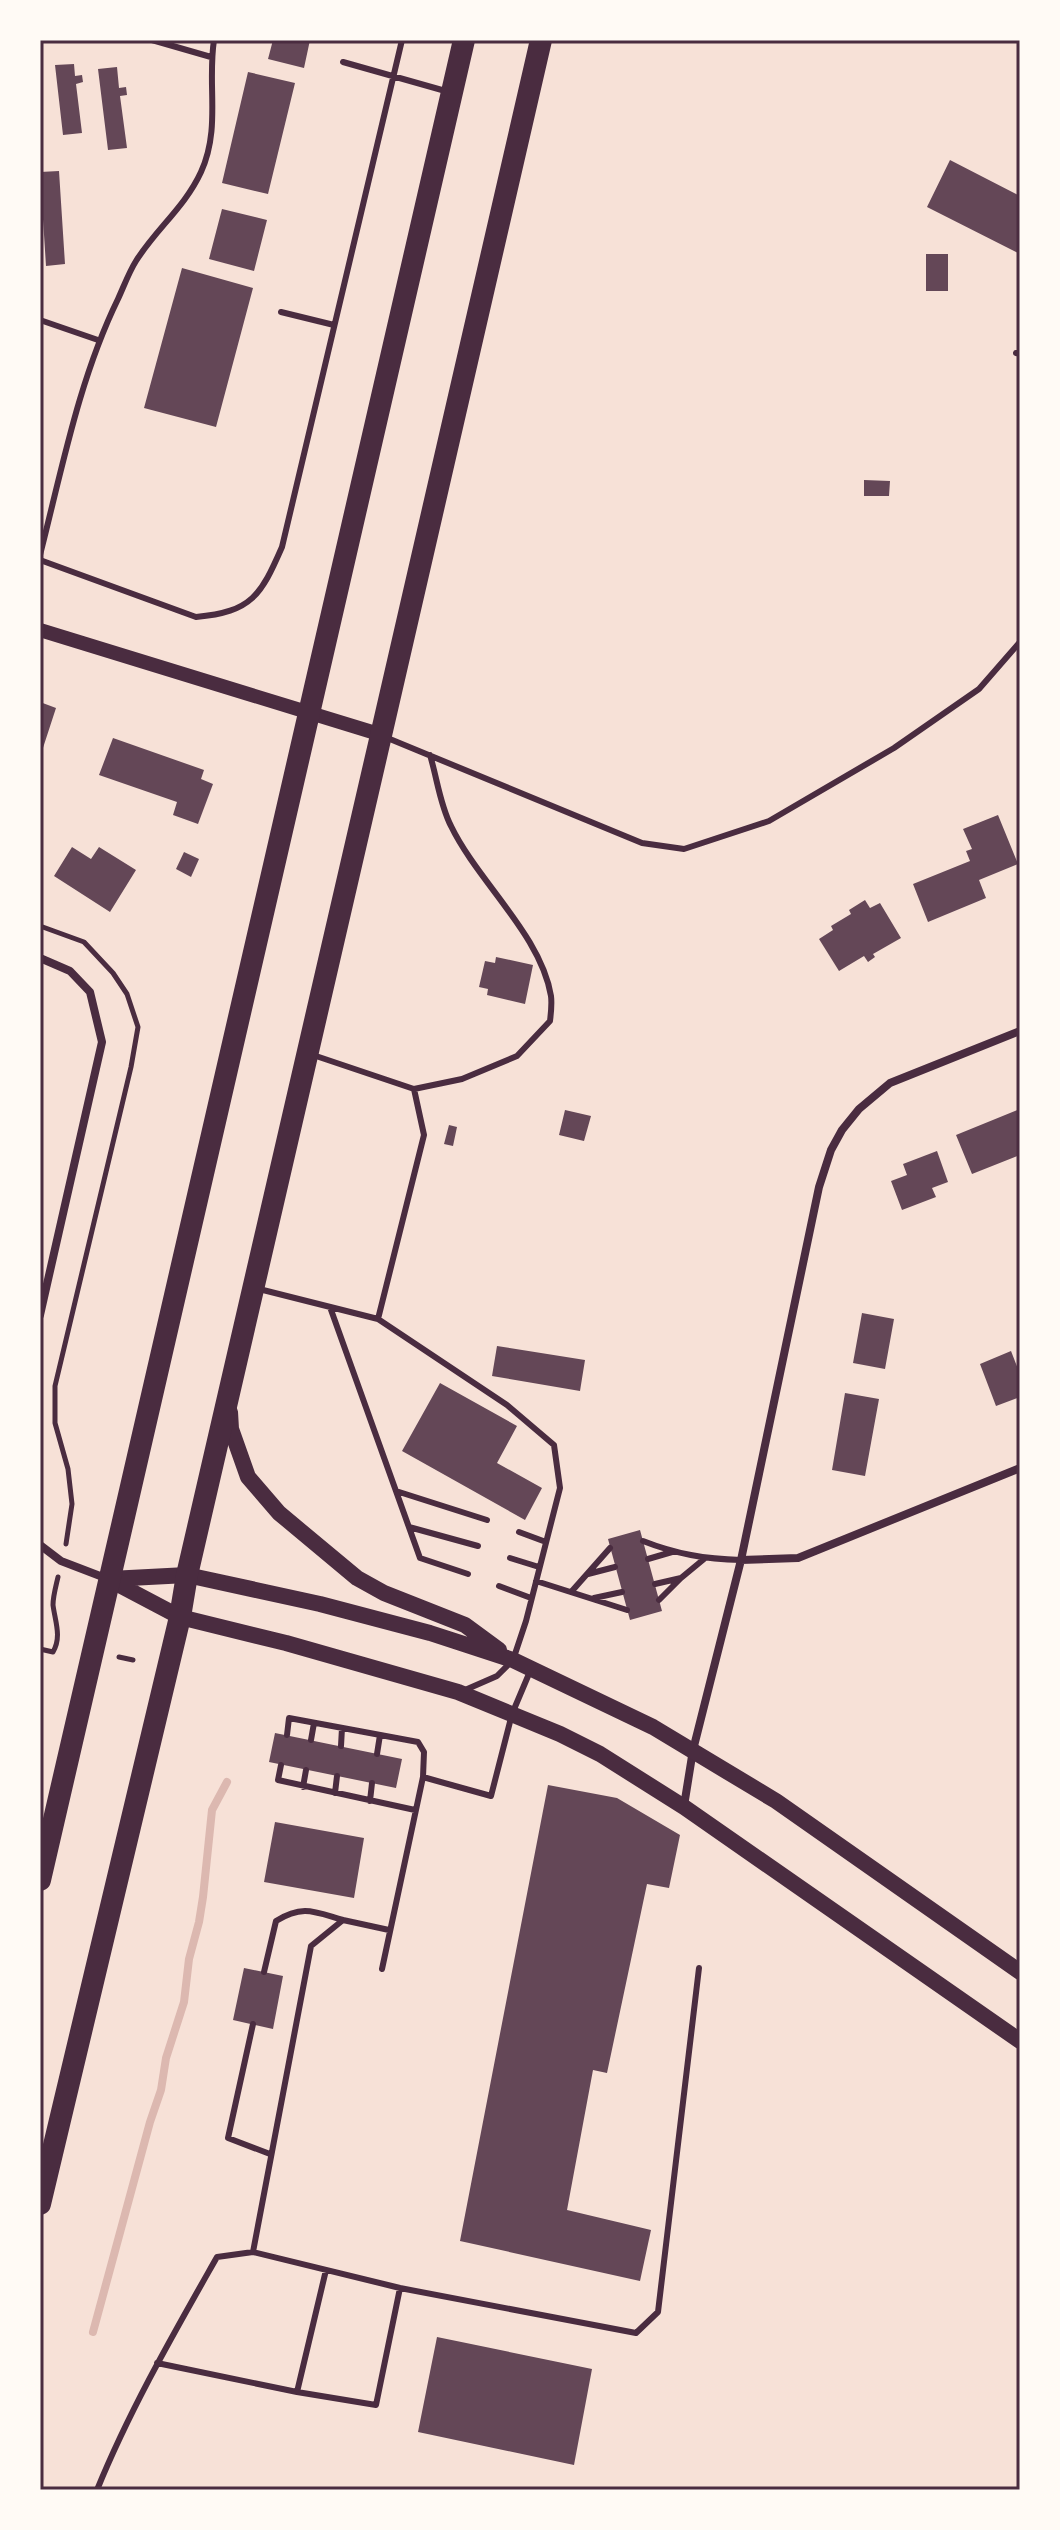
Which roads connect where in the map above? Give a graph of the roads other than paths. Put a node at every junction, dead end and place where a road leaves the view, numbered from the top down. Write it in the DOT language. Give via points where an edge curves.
graph roads {
  1 [pos="152,40"];
  2 [pos="214,40"];
  3 [pos="402,40"];
  4 [pos="464,40"];
  5 [pos="541,40"];
  6 [pos="211,57"];
  7 [pos="343,62"];
  8 [pos="394,76"];
  9 [pos="452,93"];
  10 [pos="281,312"];
  11 [pos="40,320"];
  12 [pos="334,325"];
  13 [pos="98,340"];
  14 [pos="40,558"];
  15 [pos="40,630"];
  16 [pos="1020,642"];
  17 [pos="309,713"];
  18 [pos="382,735"];
  19 [pos="430,755"];
  20 [pos="40,958"];
  21 [pos="1020,1031"];
  22 [pos="307,1053"];
  23 [pos="414,1089"];
  24 [pos="253,1287"];
  25 [pos="330,1307"];
  26 [pos="40,1315"];
  27 [pos="378,1319"];
  28 [pos="229,1395"];
  29 [pos="1020,1468"];
  30 [pos="396,1491"];
  31 [pos="487,1520"];
  32 [pos="409,1527"];
  33 [pos="519,1532"];
  34 [pos="643,1541"];
  35 [pos="546,1542"];
  36 [pos="40,1545"];
  37 [pos="478,1546"];
  38 [pos="610,1548"];
  39 [pos="672,1552"];
  40 [pos="510,1558"];
  41 [pos="648,1559"];
  42 [pos="704,1559"];
  43 [pos="741,1560"];
  44 [pos="539,1567"];
  45 [pos="615,1567"];
  46 [pos="468,1574"];
  47 [pos="187,1575"];
  48 [pos="585,1575"];
  49 [pos="681,1578"];
  50 [pos="108,1579"];
  51 [pos="536,1581"];
  52 [pos="655,1584"];
  53 [pos="499,1586"];
  54 [pos="572,1591"];
  55 [pos="622,1592"];
  56 [pos="531,1598"];
  57 [pos="593,1599"];
  58 [pos="659,1600"];
  59 [pos="627,1610"];
  60 [pos="180,1617"];
  61 [pos="513,1660"];
  62 [pos="531,1669"];
  63 [pos="458,1692"];
  64 [pos="512,1714"];
  65 [pos="314,1723"];
  66 [pos="342,1728"];
  67 [pos="287,1735"];
  68 [pos="380,1735"];
  69 [pos="311,1740"];
  70 [pos="341,1746"];
  71 [pos="693,1750"];
  72 [pos="377,1754"];
  73 [pos="281,1765"];
  74 [pos="306,1770"];
  75 [pos="337,1776"];
  76 [pos="423,1777"];
  77 [pos="372,1783"];
  78 [pos="303,1787"];
  79 [pos="335,1793"];
  80 [pos="370,1801"];
  81 [pos="684,1807"];
  82 [pos="415,1810"];
  83 [pos="40,1880"];
  84 [pos="343,1920"];
  85 [pos="389,1930"];
  86 [pos="699,1968"];
  87 [pos="382,1969"];
  88 [pos="264,1972"];
  89 [pos="1020,1972"];
  90 [pos="253,2024"];
  91 [pos="1020,2041"];
  92 [pos="270,2154"];
  93 [pos="40,2204"];
  94 [pos="253,2252"];
  95 [pos="326,2270"];
  96 [pos="400,2288"];
  97 [pos="157,2363"];
  98 [pos="297,2392"];
  99 [pos="97,2490"];
  1 -- 6 [label="lane"];
  2 -- 6 [label="lane"];
  3 -- 8 [label="lane"];
  4 -- 9 [label="highway"];
  5 -- 18 [label="highway"];
  6 -- 13 [label="lane" via="213,127 201,171 179,209 136,261"];
  7 -- 8 [label="lane"];
  8 -- 9 [label="lane"];
  8 -- 12 [label="lane"];
  9 -- 17 [label="highway"];
  10 -- 12 [label="lane"];
  11 -- 13 [label="lane"];
  12 -- 14 [label="lane" via="282,547 265,585 245,604 221,615 196,617"];
  13 -- 14 [label="lane"];
  15 -- 17 [label="street"];
  16 -- 19 [label="lane" via="979,689 894,748 769,821 684,849 642,843"];
  17 -- 18 [label="street"];
  17 -- 50 [label="highway"];
  18 -- 19 [label="lane"];
  18 -- 22 [label="highway"];
  19 -- 23 [label="lane" via="450,825 525,934 542,969 551,997 550,1021 517,1056 462,1079"];
  20 -- 26 [label="street" via="70,971 90,992 102,1042"];
  21 -- 43 [label="street" via="890,1083 859,1109 831,1150"];
  22 -- 23 [label="lane"];
  22 -- 24 [label="highway"];
  23 -- 27 [label="lane" via="424,1135"];
  24 -- 25 [label="lane"];
  24 -- 28 [label="highway"];
  25 -- 27 [label="lane"];
  25 -- 30 [label="lane"];
  27 -- 35 [label="lane" via="507,1405 554,1445 560,1488"];
  28 -- 47 [label="highway"];
  28 -- 61 [label="main road" via="231,1429 248,1477 279,1513 357,1578 465,1625"];
  29 -- 43 [label="street" via="798,1558"];
  30 -- 31 [label="lane"];
  30 -- 32 [label="lane"];
  32 -- 37 [label="lane"];
  32 -- 46 [label="lane" via="420,1558"];
  33 -- 35 [label="lane"];
  34 -- 39 [label="lane"];
  35 -- 44 [label="lane"];
  36 -- 50 [label="street" via="61,1561"];
  38 -- 48 [label="lane"];
  39 -- 41 [label="lane"];
  39 -- 42 [label="lane"];
  40 -- 44 [label="lane"];
  42 -- 43 [label="lane"];
  42 -- 49 [label="lane"];
  43 -- 71 [label="street"];
  44 -- 51 [label="lane"];
  45 -- 48 [label="lane"];
  47 -- 50 [label="main road"];
  47 -- 60 [label="highway"];
  47 -- 61 [label="main road" via="430,1633"];
  48 -- 54 [label="lane"];
  49 -- 52 [label="lane"];
  49 -- 58 [label="lane"];
  50 -- 60 [label="main road"];
  50 -- 83 [label="highway"];
  51 -- 54 [label="lane"];
  51 -- 56 [label="lane"];
  53 -- 56 [label="lane"];
  54 -- 57 [label="lane"];
  55 -- 57 [label="lane"];
  56 -- 61 [label="lane"];
  57 -- 59 [label="lane"];
  60 -- 63 [label="main road"];
  60 -- 93 [label="highway"];
  61 -- 62 [label="main road"];
  61 -- 63 [label="lane" via="497,1676"];
  62 -- 64 [label="lane"];
  62 -- 71 [label="main road"];
  63 -- 64 [label="main road"];
  64 -- 76 [label="lane" via="491,1796"];
  64 -- 81 [label="main road" via="600,1754"];
  65 -- 66 [label="lane"];
  65 -- 67 [label="lane" via="289,1718"];
  65 -- 69 [label="lane"];
  66 -- 68 [label="lane"];
  66 -- 70 [label="lane"];
  68 -- 72 [label="lane"];
  68 -- 76 [label="lane" via="418,1742 424,1752"];
  71 -- 81 [label="street"];
  71 -- 89 [label="main road" via="776,1801"];
  73 -- 78 [label="lane" via="278,1780"];
  74 -- 78 [label="lane"];
  75 -- 79 [label="lane"];
  76 -- 82 [label="lane"];
  77 -- 80 [label="lane"];
  78 -- 79 [label="lane"];
  79 -- 80 [label="lane"];
  80 -- 82 [label="lane"];
  81 -- 91 [label="main road"];
  82 -- 85 [label="lane"];
  84 -- 85 [label="lane"];
  84 -- 88 [label="lane" via="308,1909 276,1921"];
  84 -- 92 [label="lane" via="311,1946"];
  85 -- 87 [label="lane"];
  86 -- 96 [label="lane" via="658,2312 636,2333"];
  90 -- 92 [label="lane" via="228,2138"];
  92 -- 94 [label="lane"];
  94 -- 95 [label="lane"];
  94 -- 97 [label="lane" via="217,2257"];
  95 -- 96 [label="lane"];
  95 -- 98 [label="lane"];
  96 -- 98 [label="lane" via="376,2405"];
  97 -- 98 [label="lane"];
  97 -- 99 [label="lane"];
}
